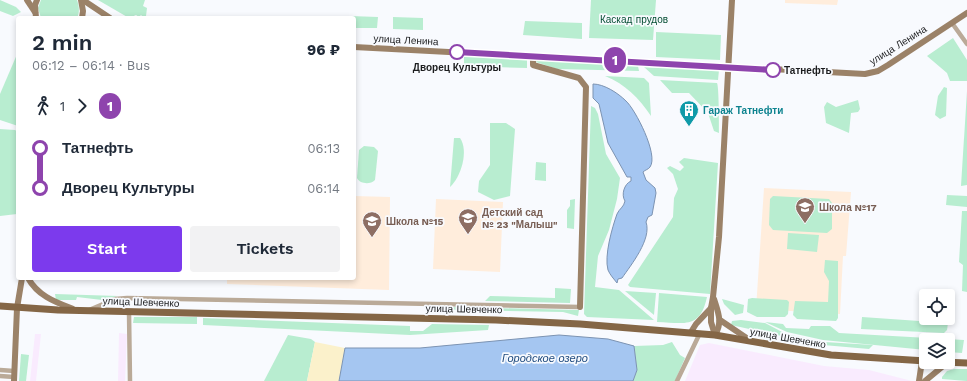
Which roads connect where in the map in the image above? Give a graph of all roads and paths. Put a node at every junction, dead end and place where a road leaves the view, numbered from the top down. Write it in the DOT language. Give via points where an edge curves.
graph roads {
  1 [pos="27,0"];
  2 [pos="37,0"];
  3 [pos="82,0"];
  4 [pos="732,0"];
  5 [pos="967,13"];
  6 [pos="36,16"];
  7 [pos="82,16"];
  8 [pos="106,16"];
  9 [pos="952,22"];
  10 [pos="967,44"];
  11 [pos="356,47"];
  12 [pos="533,56"];
  13 [pos="728,66"];
  14 [pos="22,280"];
  15 [pos="29,280"];
  16 [pos="713,297"];
  17 [pos="0,306"];
  18 [pos="580,307"];
  19 [pos="17,308"];
  20 [pos="711,308"];
  21 [pos="75,310"];
  22 [pos="87,310"];
  23 [pos="129,312"];
  24 [pos="720,320"];
  25 [pos="691,332"];
  26 [pos="700,333"];
  27 [pos="715,334"];
  28 [pos="753,341"];
  29 [pos="919,361"];
  30 [pos="955,362"];
  31 [pos="967,363"];
  32 [pos="922,369"];
  33 [pos="940,369"];
  34 [pos="0,370"];
  35 [pos="0,376"];
  36 [pos="14,377"];
  37 [pos="130,381"];
  38 [pos="677,381"];
  39 [pos="919,381"];
  40 [pos="925,381"];
  1 -- 6 [label="street"];
  2 -- 6 [label="street"];
  3 -- 7 [label="street"];
  3 -- 8 [label="street"];
  4 -- 13 [label="street"];
  5 -- 9 [label="street, улица Ленина"];
  9 -- 10 [label="street"];
  9 -- 13 [label="street, улица Ленина" via="872,73 855,75"];
  11 -- 12 [label="street, улица Ленина"];
  12 -- 13 [label="street, улица Ленина"];
  12 -- 18 [label="street" via="533,65 579,78 586,87"];
  13 -- 16 [label="street" via="719,237"];
  14 -- 19 [label="street"];
  15 -- 21 [label="street" via="49,300"];
  16 -- 20 [label="street"];
  16 -- 24 [label="street"];
  17 -- 19 [label="main road, улица Шевченко"];
  18 -- 22 [label="street" via="127,298 115,299"];
  19 -- 21 [label="main road, улица Шевченко"];
  19 -- 36 [label="street"];
  20 -- 25 [label="street"];
  20 -- 27 [label="street" via="711,322"];
  21 -- 22 [label="main road, улица Шевченко"];
  22 -- 23 [label="main road, улица Шевченко"];
  23 -- 25 [label="main road, улица Шевченко" via="496,320"];
  23 -- 37 [label="street"];
  24 -- 27 [label="street" via="720,327"];
  24 -- 28 [label="street"];
  25 -- 26 [label="main road, улица Шевченко"];
  26 -- 27 [label="main road, улица Шевченко"];
  26 -- 38 [label="street"];
  27 -- 28 [label="main road, улица Шевченко"];
  28 -- 29 [label="main road, улица Шевченко" via="831,355"];
  30 -- 31 [label="main road"];
  32 -- 39 [label="street"];
  33 -- 40 [label="street"];
  34 -- 36 [label="street"];
  35 -- 36 [label="street"];
}
